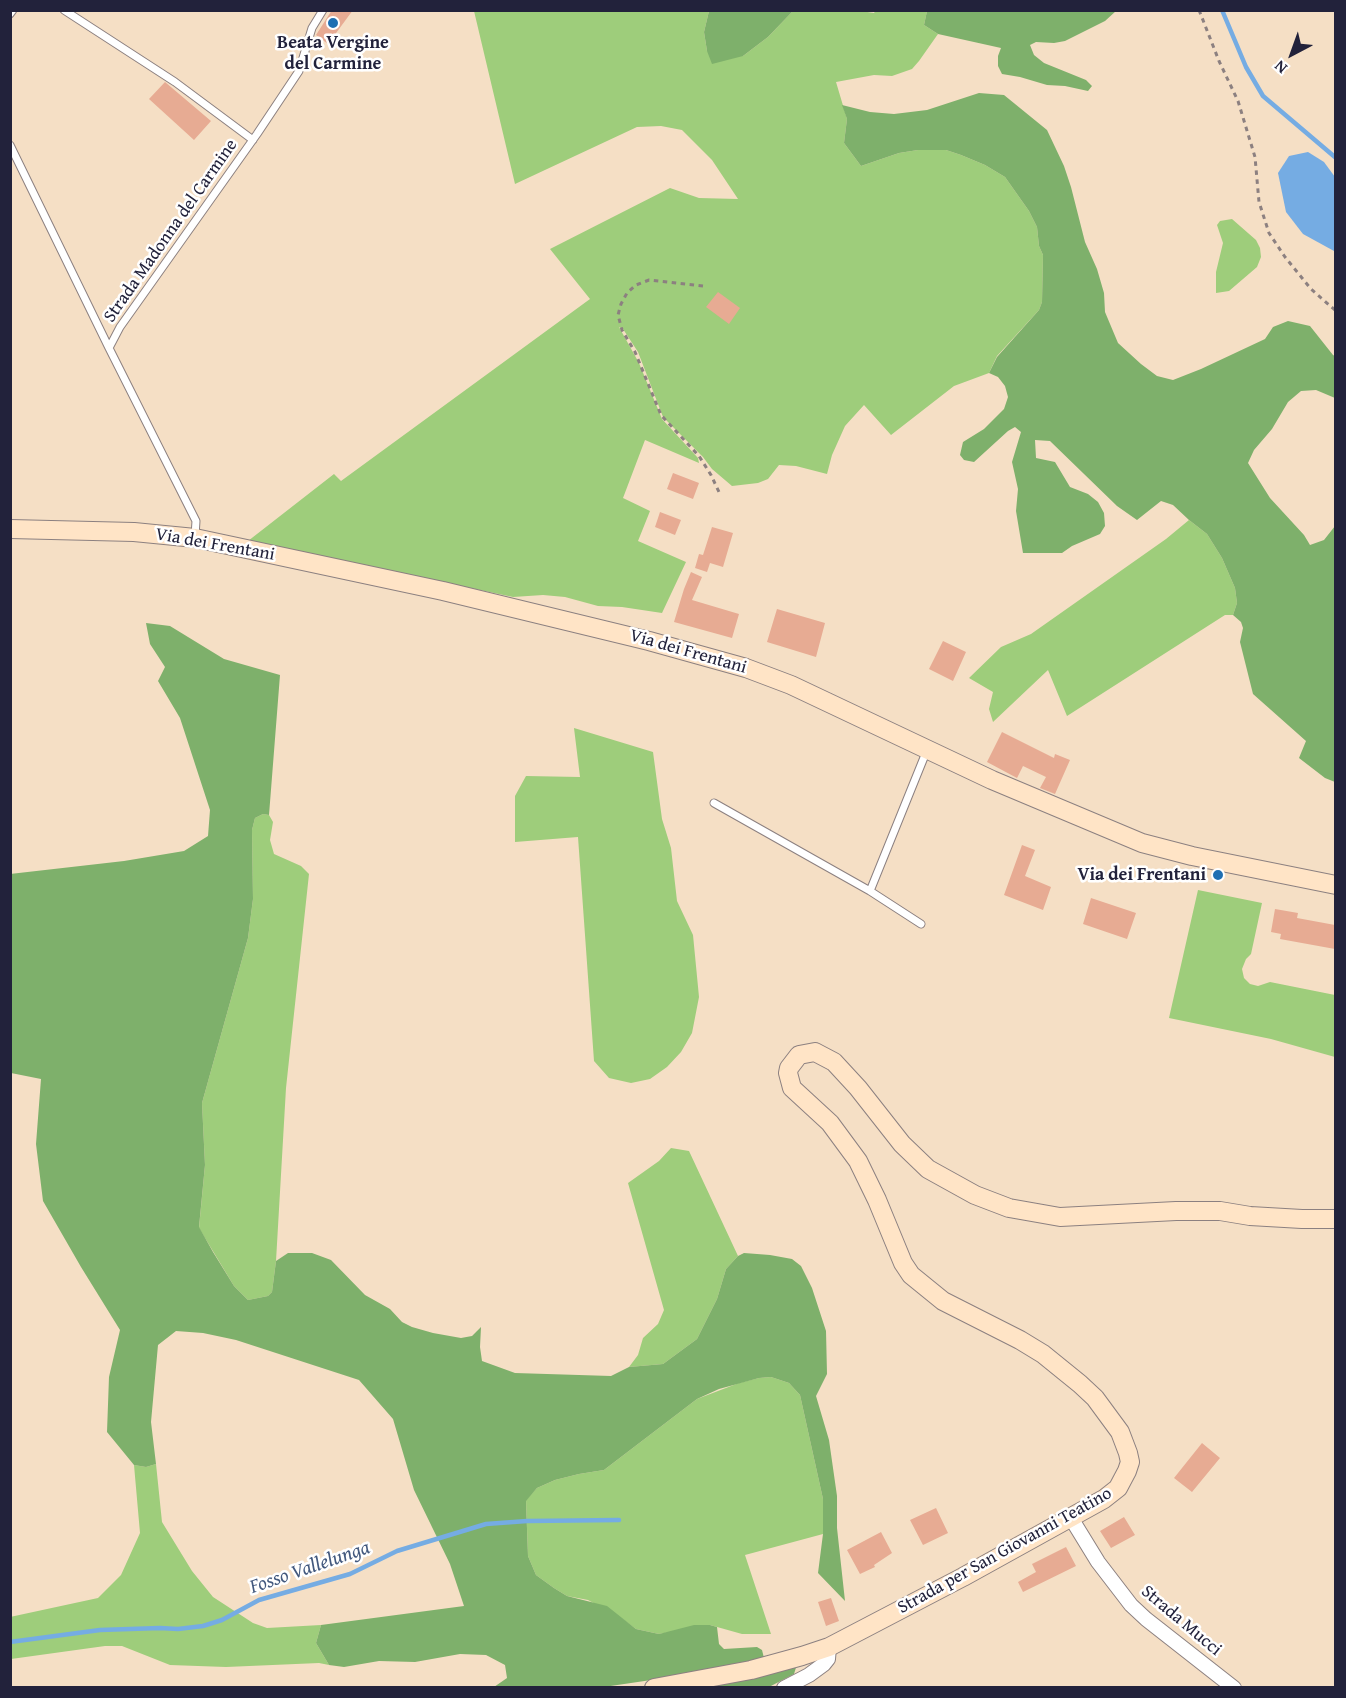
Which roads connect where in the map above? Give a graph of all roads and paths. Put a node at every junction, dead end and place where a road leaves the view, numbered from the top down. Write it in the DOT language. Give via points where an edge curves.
graph roads {
  1 [pos="64,10"];
  2 [pos="322,10"];
  3 [pos="1199,10"];
  4 [pos="253,140"];
  5 [pos="10,145"];
  6 [pos="703,286"];
  7 [pos="1335,310"];
  8 [pos="109,348"];
  9 [pos="719,492"];
  10 [pos="10,529"];
  11 [pos="195,538"];
  12 [pos="927,750"];
  13 [pos="714,803"];
  14 [pos="1335,885"];
  15 [pos="870,891"];
  16 [pos="921,924"];
  17 [pos="1335,1219"];
  18 [pos="1071,1518"];
  19 [pos="829,1647"];
  20 [pos="654,1688"];
  21 [pos="784,1688"];
  22 [pos="1234,1688"];
  1 -- 4 [label="lane" via="176,82"];
  2 -- 4 [label="lane, Strada Madonna del Carmine" via="312,28 299,71"];
  3 -- 7 [label="path" via="1238,100 1255,157 1259,202 1269,233 1311,289"];
  4 -- 8 [label="lane, Strada Madonna del Carmine"];
  5 -- 8 [label="lane"];
  6 -- 9 [label="path" via="649,280 627,293 618,315 661,415 699,456"];
  8 -- 11 [label="lane, Strada Madonna del Carmine" via="196,521"];
  10 -- 11 [label="street, Via dei Frentani" via="134,532"];
  11 -- 12 [label="street, Via dei Frentani" via="455,593 712,658 790,685"];
  12 -- 14 [label="street, Via dei Frentani" via="1142,843"];
  12 -- 15 [label="lane"];
  13 -- 15 [label="lane"];
  15 -- 16 [label="lane"];
  17 -- 18 [label="street, Strada per San Giovanni Teatino" via="1176,1210 1060,1217 1009,1208 960,1187 916,1160 834,1062 815,1052 799,1055 790,1064 792,1088 830,1123 854,1154 911,1275 943,1301 1020,1340 1063,1369 1095,1398 1120,1432 1130,1462 1124,1481 1104,1499"];
  18 -- 19 [label="street, Strada per San Giovanni Teatino"];
  18 -- 22 [label="street, Strada Mucci" via="1131,1605"];
  19 -- 20 [label="street, Strada per San Giovanni Teatino" via="751,1670"];
  19 -- 21 [label="street" via="824,1664"];
}
